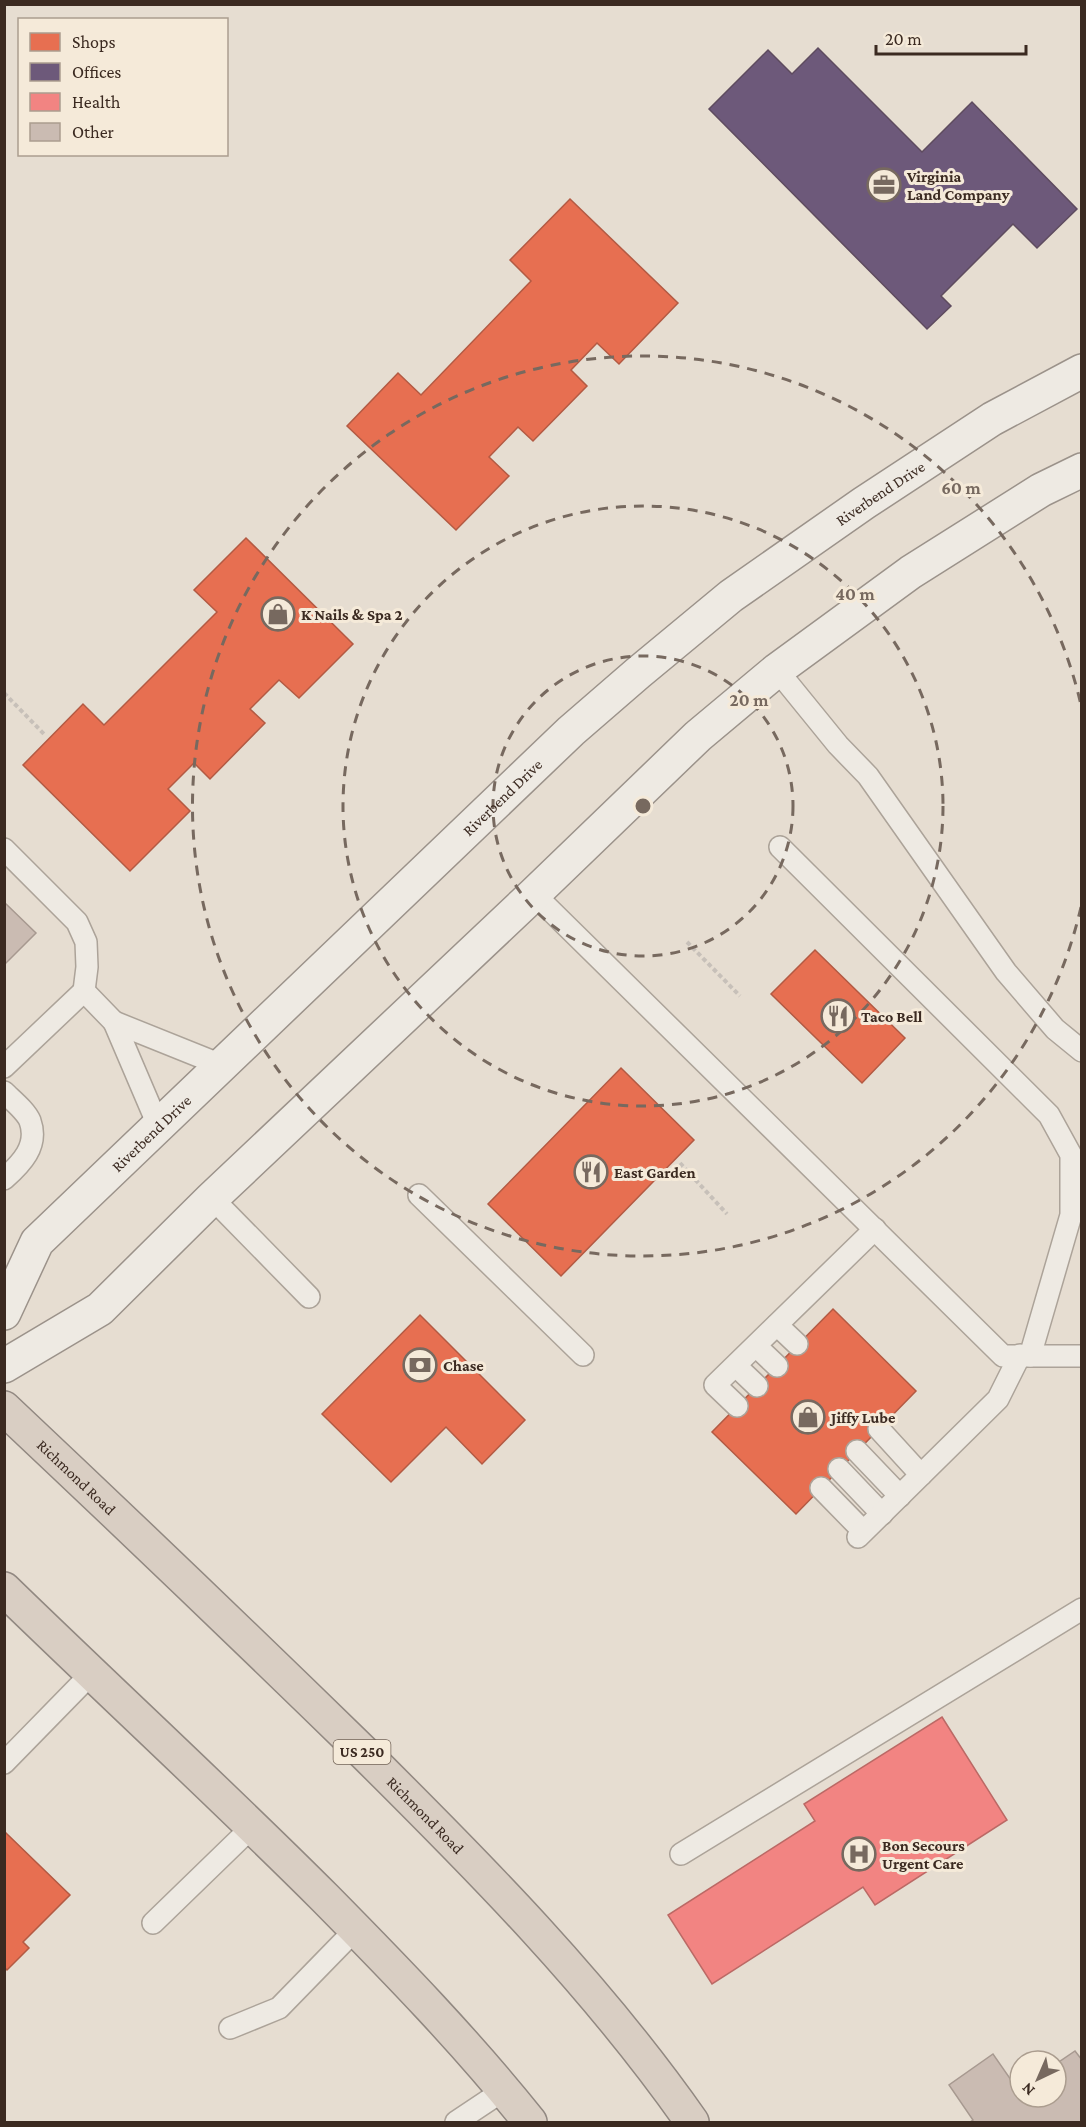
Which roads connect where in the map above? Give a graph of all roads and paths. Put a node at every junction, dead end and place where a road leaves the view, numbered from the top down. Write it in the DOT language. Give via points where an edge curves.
graph roads {
  1 [pos="1082,371"];
  2 [pos="1082,470"];
  3 [pos="777,670"];
  4 [pos="4,693"];
  5 [pos="44,734"];
  6 [pos="780,847"];
  7 [pos="4,849"];
  8 [pos="534,894"];
  9 [pos="687,942"];
  10 [pos="84,991"];
  11 [pos="741,996"];
  12 [pos="114,1022"];
  13 [pos="1082,1051"];
  14 [pos="221,1065"];
  15 [pos="4,1067"];
  16 [pos="4,1092"];
  17 [pos="158,1125"];
  18 [pos="680,1162"];
  19 [pos="4,1179"];
  20 [pos="419,1196"];
  21 [pos="212,1198"];
  22 [pos="727,1214"];
  23 [pos="875,1229"];
  24 [pos="309,1297"];
  25 [pos="4,1313"];
  26 [pos="777,1324"];
  27 [pos="797,1344"];
  28 [pos="756,1346"];
  29 [pos="583,1355"];
  30 [pos="1025,1356"];
  31 [pos="1082,1356"];
  32 [pos="4,1366"];
  33 [pos="736,1366"];
  34 [pos="777,1366"];
  35 [pos="757,1386"];
  36 [pos="737,1406"];
  37 [pos="4,1408"];
  38 [pos="879,1429"];
  39 [pos="857,1451"];
  40 [pos="839,1469"];
  41 [pos="921,1475"];
  42 [pos="821,1488"];
  43 [pos="900,1496"];
  44 [pos="882,1514"];
  45 [pos="4,1589"];
  46 [pos="1082,1609"];
  47 [pos="91,1674"];
  48 [pos="4,1763"];
  49 [pos="253,1826"];
  50 [pos="681,1854"];
  51 [pos="153,1923"];
  52 [pos="356,1929"];
  53 [pos="230,2028"];
  54 [pos="504,2090"];
  55 [pos="456,2122"];
  56 [pos="530,2122"];
  57 [pos="692,2122"];
  1 -- 14 [label="street, Riverbend Drive" via="992,419 731,596 571,731"];
  2 -- 3 [label="street" via="1041,490 911,572"];
  3 -- 8 [label="street" via="698,736"];
  3 -- 13 [label="lane" via="868,776 1006,972 1055,1029"];
  4 -- 5 [label="path"];
  6 -- 30 [label="lane" via="1049,1115 1071,1155 1071,1215"];
  7 -- 10 [label="lane" via="77,922 86,942"];
  8 -- 21 [label="street"];
  8 -- 23 [label="lane"];
  9 -- 11 [label="path"];
  10 -- 12 [label="lane"];
  10 -- 15 [label="lane"];
  12 -- 14 [label="lane"];
  12 -- 17 [label="lane"];
  14 -- 17 [label="street, Riverbend Drive"];
  16 -- 19 [label="lane" via="30,1120 32,1141 24,1162"];
  17 -- 25 [label="street, Riverbend Drive" via="37,1242"];
  18 -- 22 [label="path"];
  20 -- 29 [label="lane"];
  21 -- 24 [label="lane"];
  21 -- 32 [label="street" via="100,1309"];
  23 -- 26 [label="lane"];
  23 -- 30 [label="lane" via="1003,1356"];
  26 -- 27 [label="lane"];
  26 -- 28 [label="lane"];
  28 -- 33 [label="lane"];
  28 -- 34 [label="lane"];
  30 -- 31 [label="lane"];
  30 -- 41 [label="lane" via="998,1400"];
  33 -- 35 [label="lane"];
  33 -- 36 [label="lane" via="716,1385"];
  37 -- 57 [label="highway, Richmond Road / US 250" via="222,1613 454,1843 565,1963 660,2076"];
  38 -- 41 [label="lane"];
  39 -- 43 [label="lane"];
  40 -- 44 [label="lane"];
  41 -- 43 [label="lane"];
  42 -- 44 [label="lane" via="860,1534"];
  43 -- 44 [label="lane"];
  45 -- 47 [label="highway"];
  46 -- 50 [label="lane"];
  47 -- 48 [label="lane"];
  47 -- 49 [label="highway"];
  49 -- 51 [label="lane"];
  49 -- 52 [label="highway"];
  52 -- 53 [label="lane" via="279,2008"];
  52 -- 54 [label="highway"];
  54 -- 55 [label="lane"];
  54 -- 56 [label="highway"];
}
